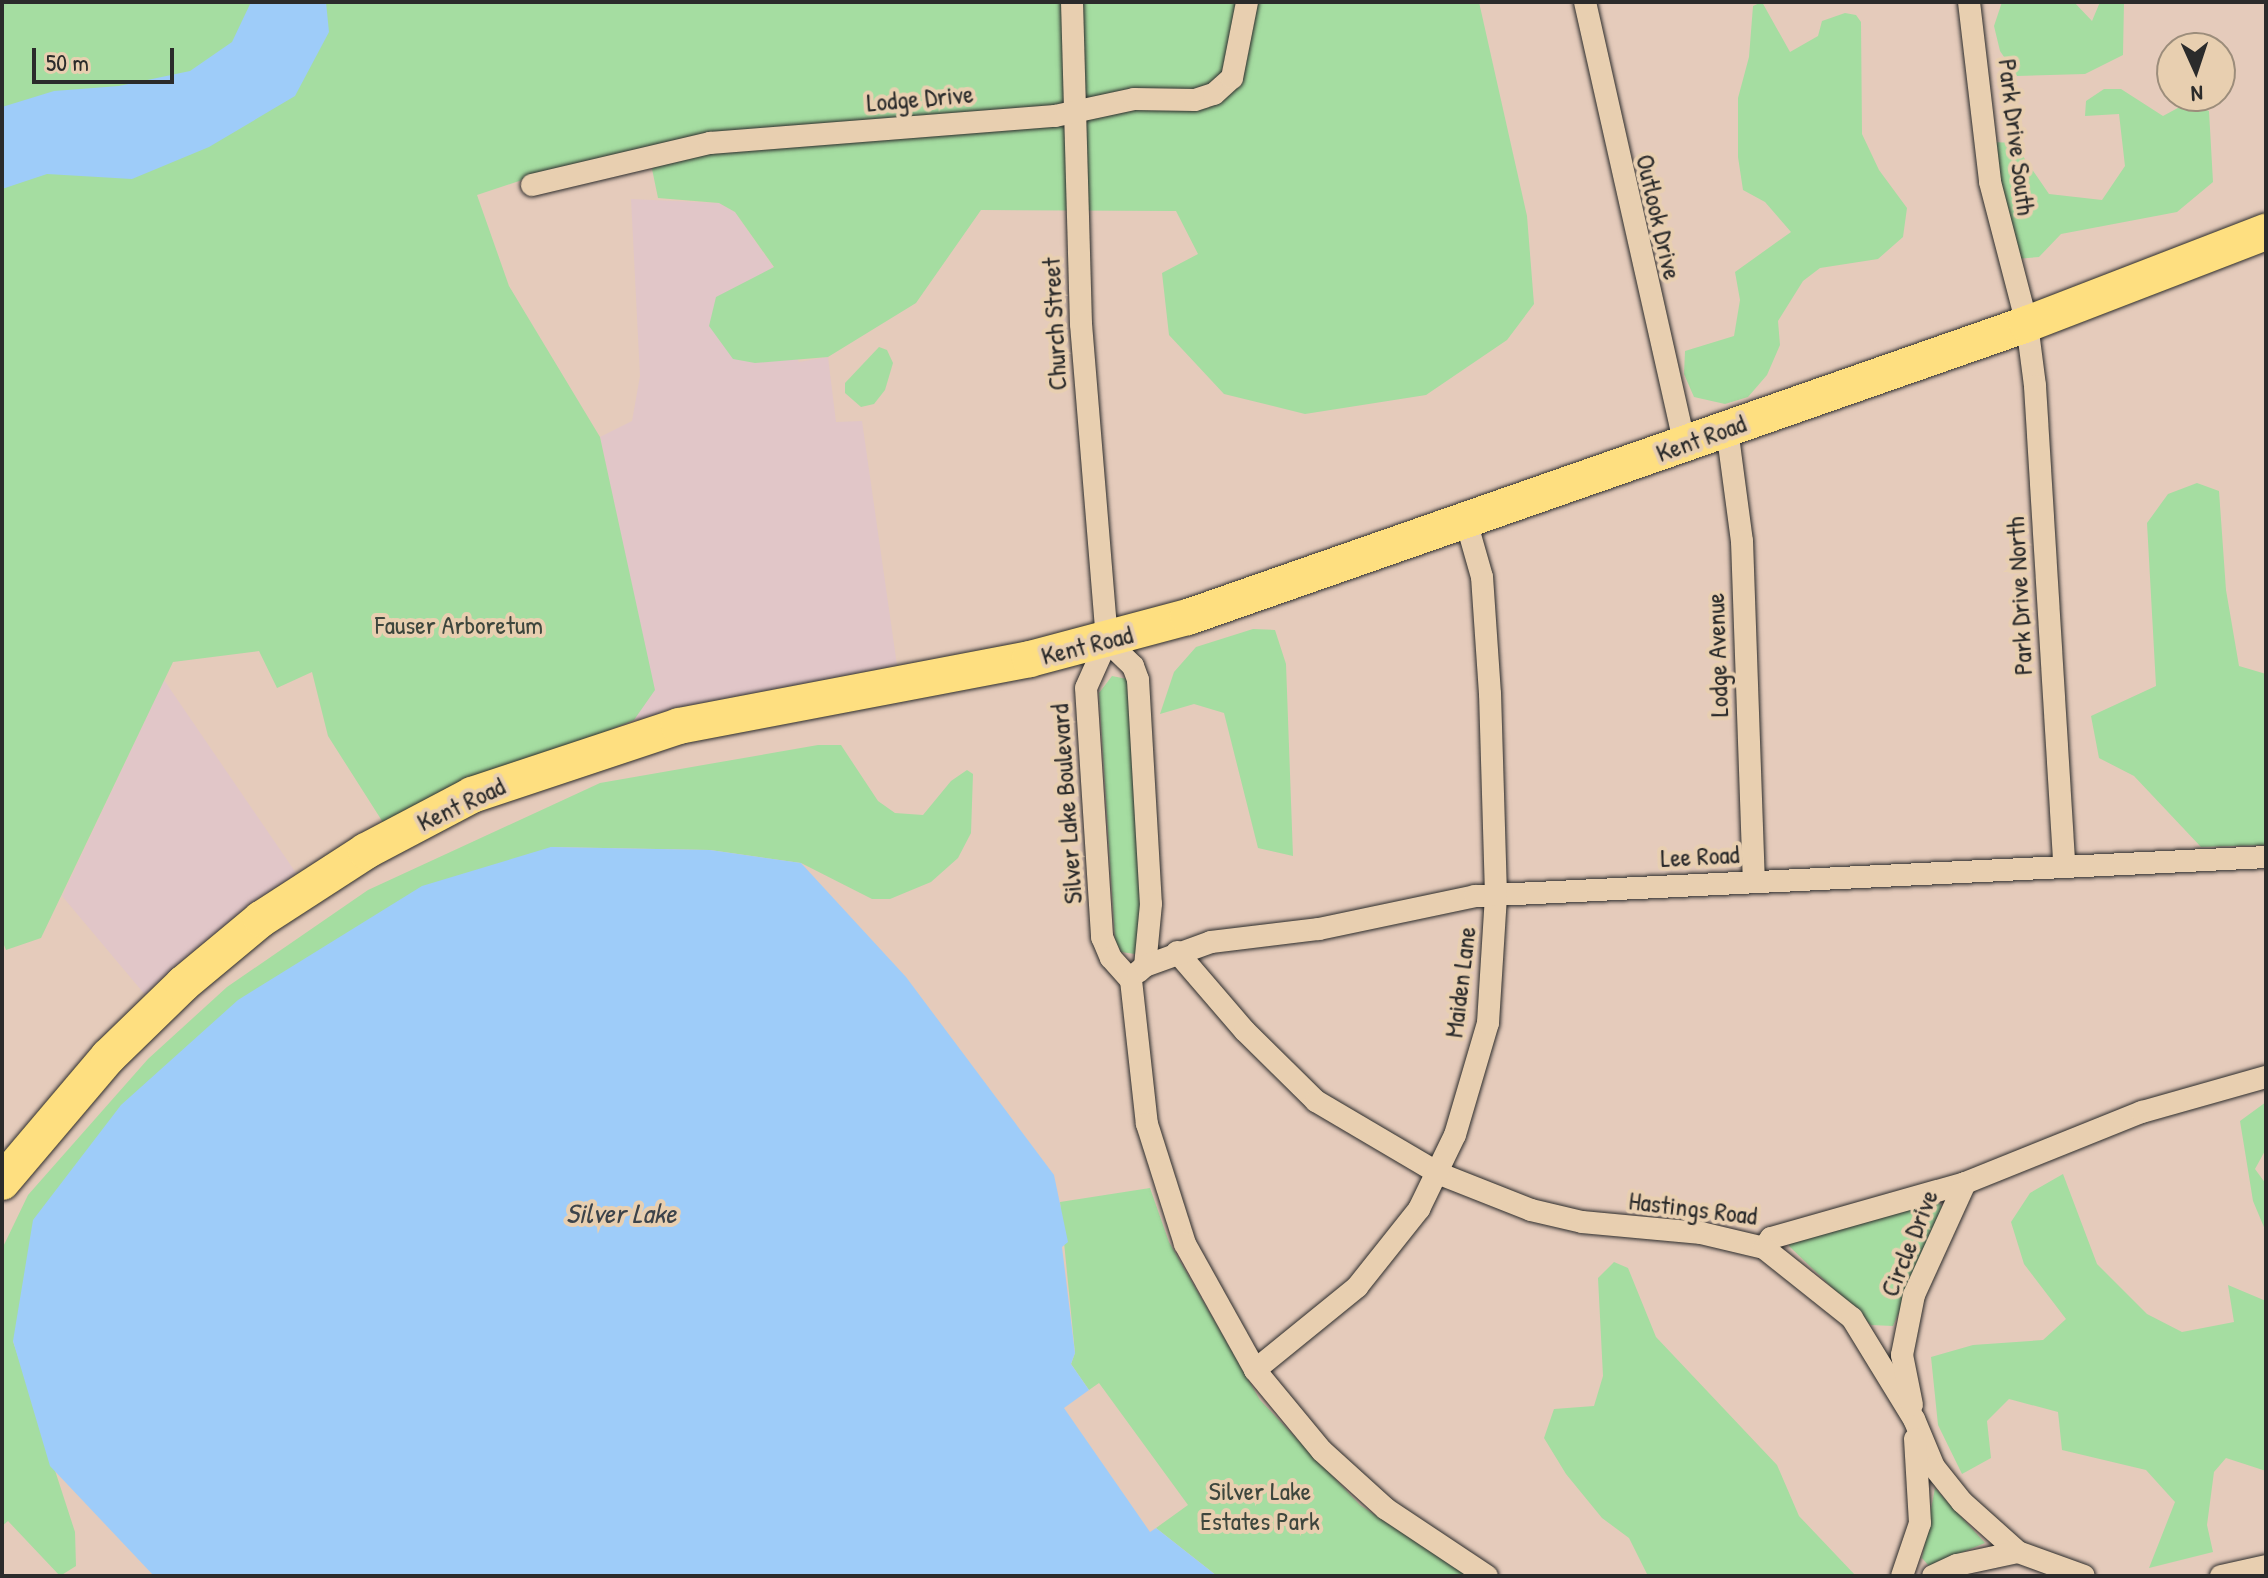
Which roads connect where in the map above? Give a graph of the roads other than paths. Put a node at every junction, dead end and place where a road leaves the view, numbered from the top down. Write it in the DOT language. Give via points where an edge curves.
graph roads {
  1 [pos="1072,2"];
  2 [pos="1247,2"];
  3 [pos="1585,2"];
  4 [pos="1969,2"];
  5 [pos="1076,110"];
  6 [pos="532,185"];
  7 [pos="2266,232"];
  8 [pos="2027,324"];
  9 [pos="1727,429"];
  10 [pos="1685,444"];
  11 [pos="1466,521"];
  12 [pos="1107,641"];
  13 [pos="2266,857"];
  14 [pos="2064,865"];
  15 [pos="1754,880"];
  16 [pos="1496,895"];
  17 [pos="1177,952"];
  18 [pos="1138,973"];
  19 [pos="2266,1077"];
  20 [pos="1440,1174"];
  21 [pos="2,1182"];
  22 [pos="1965,1183"];
  23 [pos="1764,1248"];
  24 [pos="1255,1370"];
  25 [pos="1914,1419"];
  26 [pos="2018,1552"];
  27 [pos="2266,1566"];
  28 [pos="1487,1576"];
  29 [pos="1902,1576"];
  30 [pos="1933,1576"];
  31 [pos="2085,1576"];
  32 [pos="2221,1576"];
  1 -- 5 [label="street, Church Street"];
  2 -- 5 [label="street, Lodge Drive" via="1232,78 1214,94 1195,100 1104,102"];
  3 -- 10 [label="street, Outlook Drive"];
  4 -- 8 [label="street, Park Drive South" via="1990,182"];
  5 -- 6 [label="street, Lodge Drive" via="801,140 710,143"];
  5 -- 12 [label="street, Church Street" via="1081,324"];
  7 -- 8 [label="main road, Kent Road"];
  8 -- 9 [label="main road, Kent Road"];
  8 -- 14 [label="street, Park Drive North"];
  9 -- 10 [label="main road, Kent Road"];
  9 -- 15 [label="street, Lodge Avenue" via="1742,541"];
  10 -- 11 [label="main road, Kent Road"];
  11 -- 12 [label="main road, Kent Road"];
  11 -- 16 [label="street, Maiden Lane" via="1477,551 1484,608"];
  12 -- 18 [label="street" via="1133,666 1138,680 1151,904"];
  12 -- 18 [label="street, Silver Lake Boulevard" via="1086,688 1102,937 1111,958"];
  12 -- 21 [label="main road, Kent Road" via="679,726 472,795 366,851 261,919 108,1057"];
  13 -- 14 [label="street, Lee Road"];
  14 -- 15 [label="street, Lee Road"];
  15 -- 16 [label="street, Lee Road"];
  16 -- 17 [label="street, Lee Road"];
  16 -- 20 [label="street, Maiden Lane" via="1488,1023"];
  17 -- 18 [label="street, Lee Road"];
  17 -- 20 [label="street, Hastings Road" via="1255,1042 1316,1101"];
  18 -- 24 [label="street" via="1139,1086 1157,1165 1205,1286"];
  19 -- 22 [label="street, Hastings Road" via="2142,1112"];
  20 -- 23 [label="street, Hastings Road" via="1531,1210 1582,1222 1701,1233"];
  20 -- 24 [label="street, Maiden Lane" via="1401,1234 1357,1287"];
  22 -- 23 [label="street, Hastings Road" via="1771,1238"];
  22 -- 25 [label="street, Circle Drive" via="1914,1295 1902,1355"];
  23 -- 25 [label="street, Circle Drive" via="1852,1318"];
  24 -- 28 [label="street" via="1352,1480"];
  25 -- 26 [label="street, Circle Drive" via="1934,1467"];
  25 -- 29 [label="street, Circle Drive" via="1920,1523"];
  26 -- 30 [label="street" via="1957,1565"];
  26 -- 31 [label="street"];
  27 -- 32 [label="street"];
}
